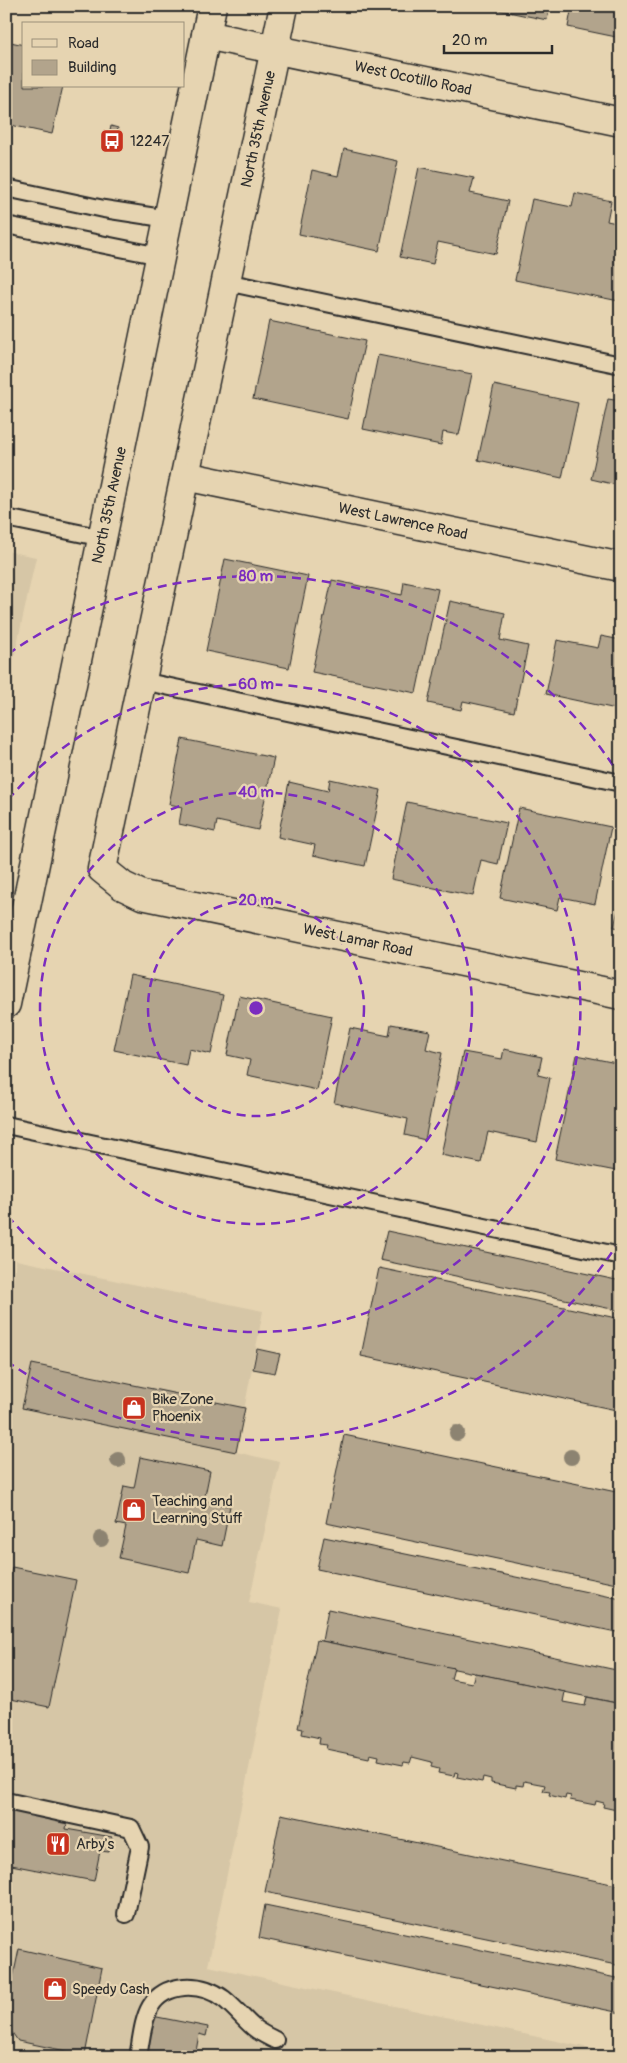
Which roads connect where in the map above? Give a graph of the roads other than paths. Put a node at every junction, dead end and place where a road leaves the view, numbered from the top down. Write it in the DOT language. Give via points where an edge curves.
graph roads {
  1 [pos="212,6"];
  2 [pos="284,6"];
  3 [pos="206,35"];
  4 [pos="275,49"];
  5 [pos="621,122"];
  6 [pos="6,188"];
  7 [pos="169,219"];
  8 [pos="6,225"];
  9 [pos="160,256"];
  10 [pos="226,282"];
  11 [pos="621,365"];
  12 [pos="185,476"];
  13 [pos="6,518"];
  14 [pos="103,538"];
  15 [pos="621,567"];
  16 [pos="142,681"];
  17 [pos="621,783"];
  18 [pos="102,869"];
  19 [pos="621,995"];
  20 [pos="6,1004"];
  21 [pos="6,1125"];
  22 [pos="621,1256"];
  23 [pos="6,1801"];
  24 [pos="126,1914"];
  25 [pos="275,2040"];
  26 [pos="138,2057"];
  1 -- 3 [label="street, North 35th Avenue"];
  2 -- 4 [label="street, North 35th Avenue"];
  3 -- 4 [label="street, West Ocotillo Road"];
  3 -- 7 [label="street, North 35th Avenue"];
  4 -- 5 [label="street, West Ocotillo Road"];
  4 -- 10 [label="street, North 35th Avenue"];
  6 -- 7 [label="lane"];
  7 -- 9 [label="street, North 35th Avenue"];
  8 -- 9 [label="lane"];
  9 -- 14 [label="street, North 35th Avenue"];
  10 -- 11 [label="lane"];
  10 -- 12 [label="street, North 35th Avenue"];
  12 -- 15 [label="street, West Lawrence Road"];
  12 -- 16 [label="street, North 35th Avenue"];
  13 -- 14 [label="lane"];
  14 -- 20 [label="street, North 35th Avenue"];
  16 -- 17 [label="lane"];
  16 -- 18 [label="street, North 35th Avenue"];
  18 -- 19 [label="street, West Lamar Road" via="123,886 142,895"];
  21 -- 22 [label="lane"];
  23 -- 24 [label="lane" via="131,1828 140,1847"];
  25 -- 26 [label="lane" via="252,2027 214,1993 195,1986 174,1988 150,2005 143,2024"];
}
